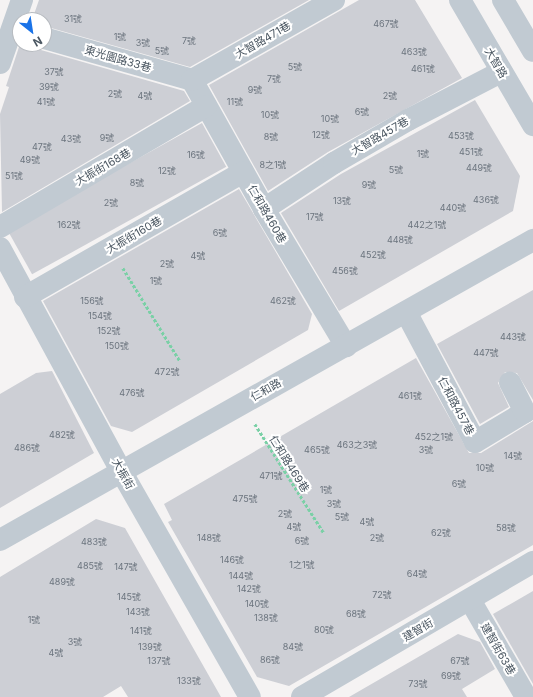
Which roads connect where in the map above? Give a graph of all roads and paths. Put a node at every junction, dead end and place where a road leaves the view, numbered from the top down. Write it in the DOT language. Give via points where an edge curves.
graph roads {
  1 [pos="22,0"];
  2 [pos="334,0"];
  3 [pos="460,0"];
  4 [pos="503,0"];
  5 [pos="20,12"];
  6 [pos="12,38"];
  7 [pos="52,40"];
  8 [pos="533,51"];
  9 [pos="0,63"];
  10 [pos="502,72"];
  11 [pos="192,80"];
  12 [pos="206,106"];
  13 [pos="533,125"];
  14 [pos="243,172"];
  15 [pos="264,209"];
  16 [pos="0,227"];
  17 [pos="533,240"];
  18 [pos="0,248"];
  19 [pos="111,248"];
  20 [pos="25,298"];
  21 [pos="406,312"];
  22 [pos="346,346"];
  23 [pos="180,361"];
  24 [pos="510,383"];
  25 [pos="242,403"];
  26 [pos="121,471"];
  27 [pos="324,533"];
  28 [pos="0,540"];
  29 [pos="533,562"];
  30 [pos="470,600"];
  31 [pos="250,697"];
  32 [pos="302,697"];
  33 [pos="526,697"];
  1 -- 5 [label="street"];
  2 -- 11 [label="street, 大智路471巷"];
  3 -- 10 [label="street, 大智路"];
  4 -- 8 [label="street"];
  6 -- 9 [label="street"];
  7 -- 11 [label="street, 東光園路33巷"];
  10 -- 13 [label="street, 大智路"];
  10 -- 15 [label="street, 大智路457巷" via="334,163"];
  11 -- 12 [label="street, 仁和路460巷"];
  12 -- 14 [label="street, 仁和路460巷"];
  12 -- 16 [label="street, 大振街168巷"];
  14 -- 15 [label="street, 仁和路460巷"];
  14 -- 19 [label="street, 大振街160巷"];
  15 -- 22 [label="street, 仁和路460巷"];
  17 -- 21 [label="street, 仁和路"];
  18 -- 20 [label="street, 大振街"];
  19 -- 20 [label="street, 大振街160巷"];
  19 -- 23 [label="path"];
  20 -- 26 [label="street, 大振街"];
  21 -- 22 [label="street, 仁和路"];
  21 -- 24 [label="street, 仁和路457巷" via="475,442 525,412"];
  22 -- 25 [label="street, 仁和路"];
  25 -- 26 [label="street, 仁和路"];
  25 -- 27 [label="path, 仁和路469巷"];
  26 -- 28 [label="street, 仁和路"];
  26 -- 31 [label="street, 大振街"];
  29 -- 30 [label="street, 建智街"];
  30 -- 32 [label="street, 建智街"];
  30 -- 33 [label="street, 建智街63巷"];
}
